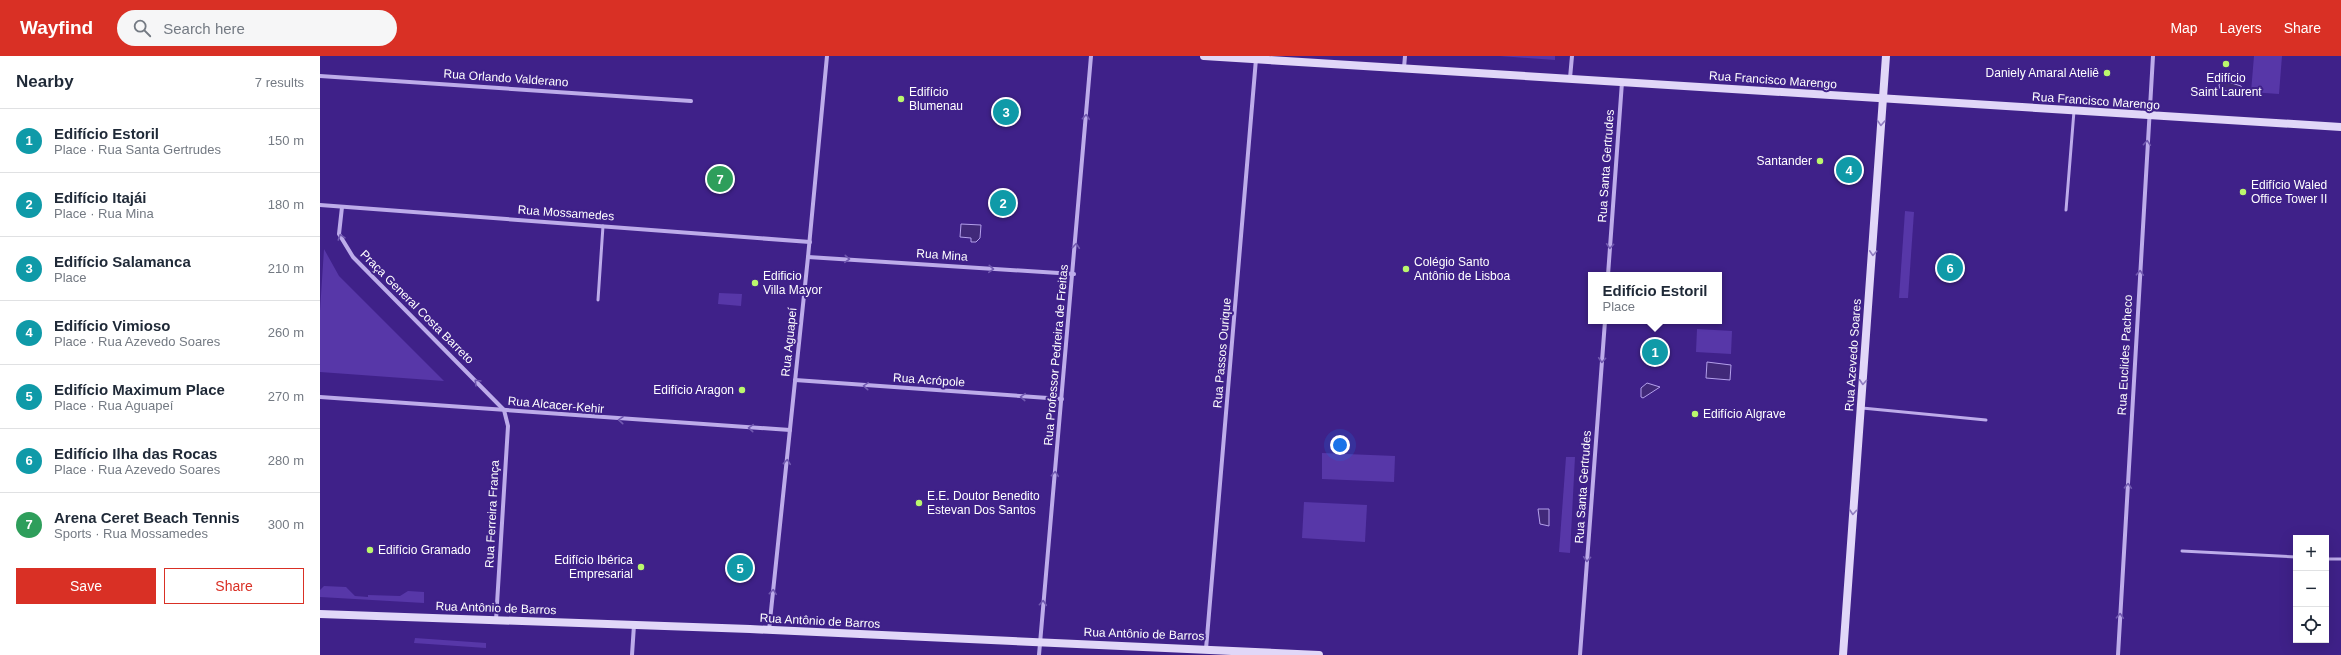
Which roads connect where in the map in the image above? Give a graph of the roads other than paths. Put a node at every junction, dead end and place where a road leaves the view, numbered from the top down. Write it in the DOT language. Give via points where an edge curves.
graph roads {
  1 [pos="827,56"];
  2 [pos="1091,56"];
  3 [pos="1204,56"];
  4 [pos="1405,56"];
  5 [pos="1572,56"];
  6 [pos="1886,56"];
  7 [pos="2153,56"];
  8 [pos="1256,59"];
  9 [pos="1404,68"];
  10 [pos="320,76"];
  11 [pos="1570,78"];
  12 [pos="1622,82"];
  13 [pos="1882,99"];
  14 [pos="691,101"];
  15 [pos="2074,111"];
  16 [pos="2149,116"];
  17 [pos="2341,127"];
  18 [pos="320,205"];
  19 [pos="342,206"];
  20 [pos="2066,210"];
  21 [pos="603,226"];
  22 [pos="810,242"];
  23 [pos="808,257"];
  24 [pos="1608,272"];
  25 [pos="1074,274"];
  26 [pos="598,300"];
  27 [pos="1605,324"];
  28 [pos="795,380"];
  29 [pos="320,398"];
  30 [pos="1062,399"];
  31 [pos="1861,408"];
  32 [pos="504,410"];
  33 [pos="1986,420"];
  34 [pos="790,430"];
  35 [pos="2182,551"];
  36 [pos="2293,557"];
  37 [pos="2329,559"];
  38 [pos="2341,560"];
  39 [pos="320,614"];
  40 [pos="496,620"];
  41 [pos="634,625"];
  42 [pos="770,630"];
  43 [pos="1040,642"];
  44 [pos="1206,649"];
  45 [pos="632,655"];
  46 [pos="1039,655"];
  47 [pos="1308,655"];
  48 [pos="1319,655"];
  49 [pos="1580,655"];
  50 [pos="1843,655"];
  51 [pos="2118,655"];
  1 -- 22 [label="street, Rua Aguapeí"];
  25 -- 2 [label="street, Rua Professor Pedreira de Freitas, one-way"];
  3 -- 8 [label="street, Rua Francisco Marengo"];
  4 -- 9 [label="street"];
  5 -- 11 [label="street"];
  6 -- 13 [label="street, Rua Azevedo Soares"];
  7 -- 16 [label="street, Rua Euclides Pacheco"];
  8 -- 9 [label="street, Rua Francisco Marengo"];
  8 -- 44 [label="street, Rua Passos Ourique"];
  9 -- 11 [label="street, Rua Francisco Marengo"];
  10 -- 14 [label="street, Rua Orlando Valderano"];
  11 -- 12 [label="street, Rua Francisco Marengo"];
  12 -- 13 [label="street, Rua Francisco Marengo"];
  12 -- 24 [label="street, Rua Santa Gertrudes, one-way"];
  13 -- 15 [label="street, Rua Francisco Marengo"];
  13 -- 31 [label="street, Rua Azevedo Soares, one-way"];
  15 -- 16 [label="street, Rua Francisco Marengo"];
  15 -- 20 [label="lane"];
  16 -- 17 [label="street, Rua Francisco Marengo"];
  51 -- 16 [label="street, Rua Euclides Pacheco, one-way"];
  18 -- 19 [label="street, Rua Mossamedes"];
  19 -- 21 [label="street, Rua Mossamedes"];
  32 -- 19 [label="street, Praça General Costa Barreto, one-way" via="353,257 339,234"];
  21 -- 22 [label="street, Rua Mossamedes"];
  21 -- 26 [label="lane"];
  22 -- 23 [label="street, Rua Aguapeí"];
  23 -- 25 [label="street, Rua Mina, one-way"];
  23 -- 28 [label="street, Rua Aguapeí"];
  25 -- 30 [label="street, Rua Professor Pedreira de Freitas"];
  27 -- 49 [label="street, Rua Santa Gertrudes, one-way"];
  30 -- 28 [label="street, Rua Acrópole, one-way"];
  28 -- 34 [label="street, Rua Aguapeí"];
  29 -- 32 [label="street, Rua Alcacer-Kehir"];
  43 -- 30 [label="street, Rua Professor Pedreira de Freitas, one-way"];
  31 -- 33 [label="lane"];
  31 -- 50 [label="street, Rua Azevedo Soares, one-way"];
  34 -- 32 [label="street, Rua Alcacer-Kehir, one-way"];
  32 -- 40 [label="street, Rua Ferreira França" via="508,426"];
  42 -- 34 [label="street, Rua Aguapeí, one-way"];
  35 -- 36 [label="lane"];
  37 -- 38 [label="lane"];
  39 -- 40 [label="street, Rua Antônio de Barros"];
  40 -- 41 [label="street, Rua Antônio de Barros"];
  41 -- 42 [label="street, Rua Antônio de Barros"];
  41 -- 45 [label="street"];
  42 -- 43 [label="street, Rua Antônio de Barros"];
  43 -- 44 [label="street, Rua Antônio de Barros"];
  43 -- 46 [label="street, Rua Professor Pedreira de Freitas"];
  44 -- 47 [label="street, Rua Antônio de Barros"];
  47 -- 48 [label="street, Rua Antônio de Barros"];
}
